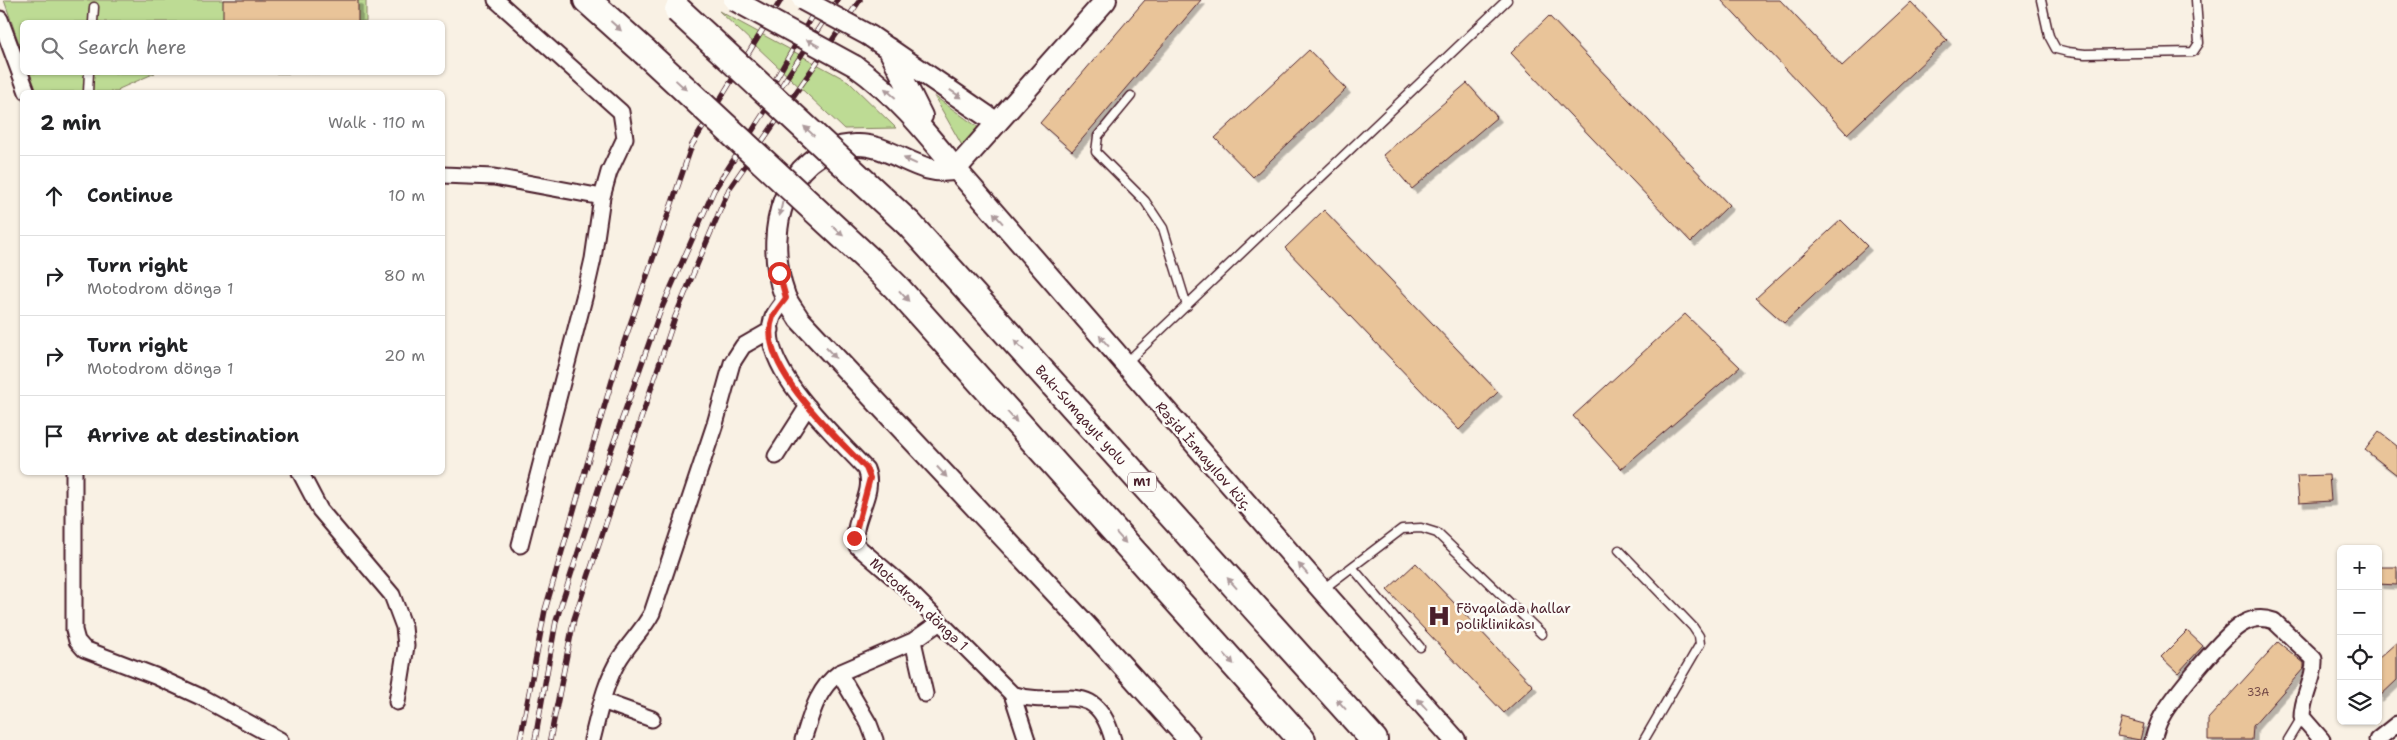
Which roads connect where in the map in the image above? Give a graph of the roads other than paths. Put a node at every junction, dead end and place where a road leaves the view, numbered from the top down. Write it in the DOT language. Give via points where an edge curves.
graph roads {
  1 [pos="496,0"];
  2 [pos="587,0"];
  3 [pos="734,0"];
  4 [pos="803,0"];
  5 [pos="1106,0"];
  6 [pos="1507,0"];
  7 [pos="2040,0"];
  8 [pos="2196,0"];
  9 [pos="672,5"];
  10 [pos="94,7"];
  11 [pos="0,19"];
  12 [pos="93,20"];
  13 [pos="887,47"];
  14 [pos="20,73"];
  15 [pos="21,75"];
  16 [pos="89,75"];
  17 [pos="26,90"];
  18 [pos="88,90"];
  19 [pos="1130,96"];
  20 [pos="998,122"];
  21 [pos="934,140"];
  22 [pos="956,169"];
  23 [pos="445,175"];
  24 [pos="602,197"];
  25 [pos="786,298"];
  26 [pos="1187,306"];
  27 [pos="771,330"];
  28 [pos="1124,364"];
  29 [pos="808,406"];
  30 [pos="776,456"];
  31 [pos="74,475"];
  32 [pos="302,475"];
  33 [pos="520,545"];
  34 [pos="1619,550"];
  35 [pos="1352,567"];
  36 [pos="1322,590"];
  37 [pos="940,622"];
  38 [pos="1542,634"];
  39 [pos="913,641"];
  40 [pos="1420,647"];
  41 [pos="839,673"];
  42 [pos="925,694"];
  43 [pos="1012,694"];
  44 [pos="602,701"];
  45 [pos="397,702"];
  46 [pos="2302,717"];
  47 [pos="652,719"];
  48 [pos="2397,724"];
  49 [pos="280,740"];
  50 [pos="592,740"];
  51 [pos="804,740"];
  52 [pos="875,740"];
  53 [pos="1027,740"];
  54 [pos="1113,740"];
  55 [pos="1189,740"];
  56 [pos="1302,740"];
  57 [pos="1374,740"];
  58 [pos="1455,740"];
  59 [pos="1644,740"];
  60 [pos="2153,740"];
  61 [pos="2288,740"];
  62 [pos="2322,740"];
  63 [pos="2378,740"];
  1 -- 24 [label="street" via="621,112 624,138"];
  2 -- 56 [label="highway, one-way, bridge" via="896,287"];
  21 -- 3 [label="street, one-way, bridge" via="898,100 856,66"];
  4 -- 13 [label="street, bridge"];
  5 -- 20 [label="street"];
  6 -- 26 [label="lane"];
  7 -- 8 [label="lane" via="2049,36 2056,48 2085,54 2192,52 2198,43"];
  57 -- 9 [label="highway, Bakı-Sumqayıt yolu / M1, one-way, bridge" via="909,224"];
  10 -- 12 [label="lane"];
  11 -- 14 [label="street"];
  13 -- 20 [label="street, one-way"];
  13 -- 21 [label="street"];
  15 -- 17 [label="street"];
  16 -- 18 [label="lane"];
  19 -- 26 [label="lane" via="1098,136 1096,152 1145,201 1163,228"];
  20 -- 22 [label="street"];
  21 -- 22 [label="street, Rəşid İsmayılov küç."];
  22 -- 25 [label="street, one-way" via="934,172 891,151 854,145 825,153 810,163 785,194 780,211 779,273"];
  28 -- 22 [label="street, Rəşid İsmayılov küç., one-way"];
  23 -- 24 [label="street" via="494,177"];
  24 -- 33 [label="street" via="585,294"];
  25 -- 27 [label="street" via="773,318"];
  25 -- 55 [label="street, one-way" via="799,319"];
  26 -- 28 [label="lane"];
  27 -- 29 [label="street, Motodrom döngə 1" via="780,369"];
  27 -- 44 [label="street" via="743,346 732,363 652,613 644,630 619,659"];
  36 -- 28 [label="street, Rəşid İsmayılov küç., one-way"];
  29 -- 30 [label="street"];
  29 -- 37 [label="street, Motodrom döngə 1" via="866,468 870,478 856,527 854,538 857,546"];
  31 -- 49 [label="street" via="77,641 84,649 201,697"];
  32 -- 45 [label="street" via="320,510 392,596 404,627 406,646"];
  34 -- 59 [label="lane" via="1699,636 1700,644"];
  35 -- 36 [label="lane"];
  35 -- 38 [label="lane" via="1402,529 1421,528 1437,533"];
  35 -- 40 [label="lane"];
  58 -- 36 [label="street, Rəşid İsmayılov küç., one-way"];
  37 -- 39 [label="street"];
  37 -- 43 [label="street, Motodrom döngə 1"];
  39 -- 41 [label="street"];
  39 -- 42 [label="street"];
  41 -- 51 [label="street" via="829,681 812,710"];
  41 -- 52 [label="street"];
  43 -- 53 [label="street"];
  43 -- 54 [label="street" via="1030,699 1069,697 1088,701 1099,708"];
  44 -- 47 [label="street"];
  44 -- 50 [label="street"];
  46 -- 60 [label="street" via="2302,706 2315,672 2314,659 2274,620 2254,619 2226,637 2174,698 2160,720"];
  46 -- 61 [label="lane"];
  46 -- 62 [label="street"];
  48 -- 63 [label="street"];
}
